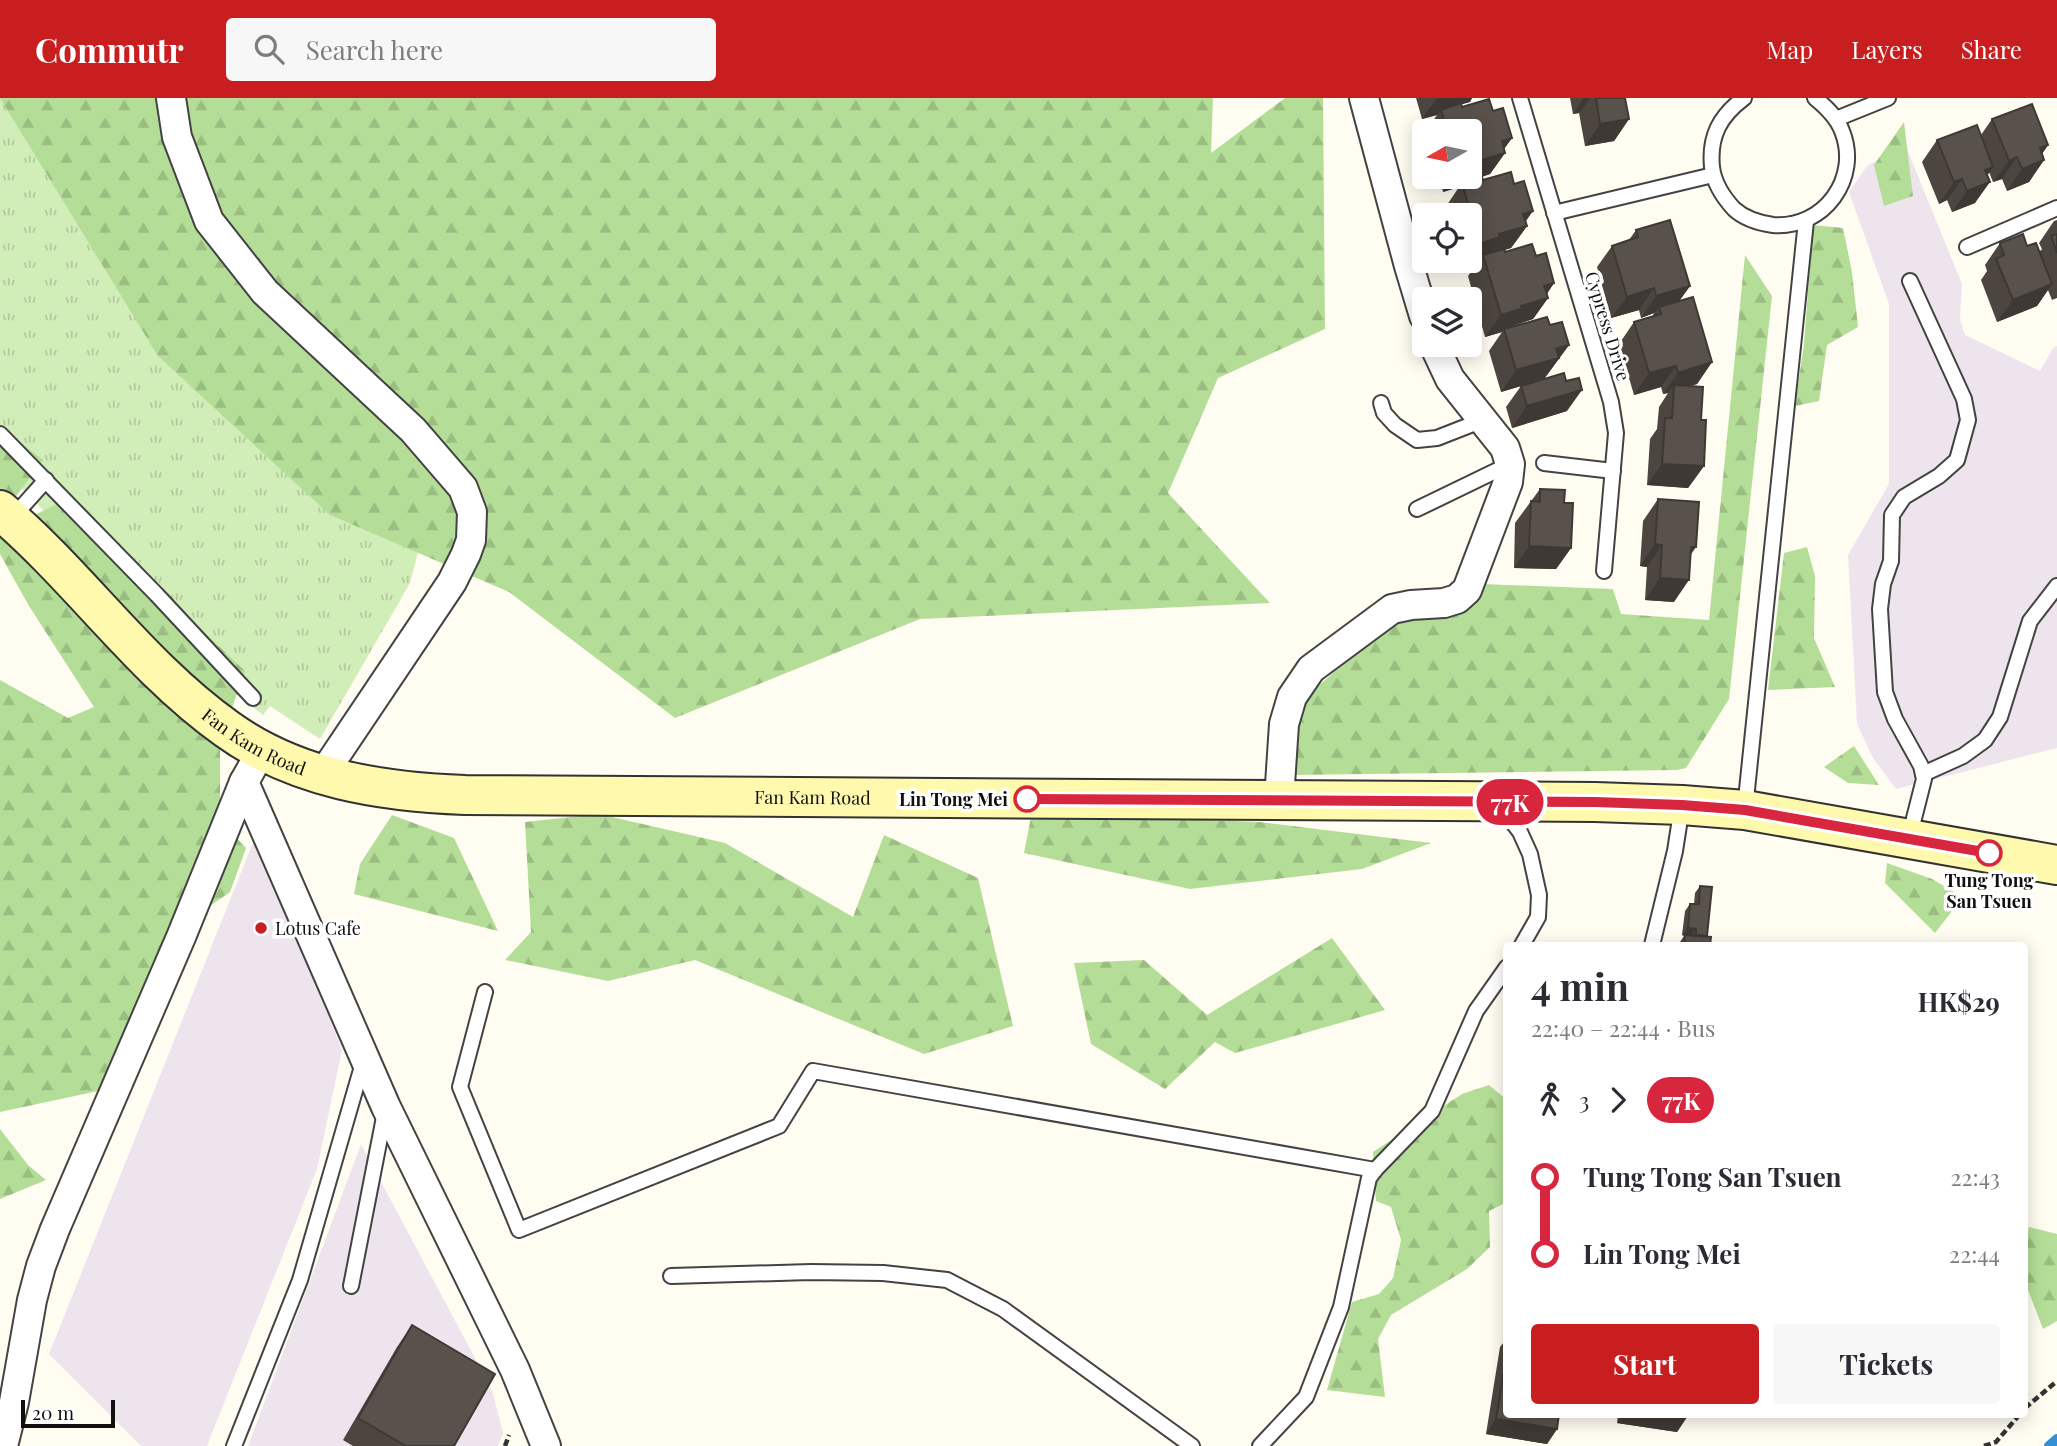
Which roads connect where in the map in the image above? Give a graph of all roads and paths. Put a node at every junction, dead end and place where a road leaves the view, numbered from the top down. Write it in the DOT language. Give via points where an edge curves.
graph roads {
  1 [pos="171,98"];
  2 [pos="1364,98"];
  3 [pos="1520,98"];
  4 [pos="1743,98"];
  5 [pos="1815,98"];
  6 [pos="1888,98"];
  7 [pos="1836,119"];
  8 [pos="1713,175"];
  9 [pos="2057,208"];
  10 [pos="1554,213"];
  11 [pos="1806,221"];
  12 [pos="1967,247"];
  13 [pos="1910,281"];
  14 [pos="1415,287"];
  15 [pos="1440,357"];
  16 [pos="1381,403"];
  17 [pos="1483,420"];
  18 [pos="0,434"];
  19 [pos="1544,463"];
  20 [pos="1510,464"];
  21 [pos="1614,471"];
  22 [pos="46,480"];
  23 [pos="1417,509"];
  24 [pos="4,518"];
  25 [pos="1604,571"];
  26 [pos="2057,586"];
  27 [pos="253,698"];
  28 [pos="253,766"];
  29 [pos="323,774"];
  30 [pos="1923,774"];
  31 [pos="1279,800"];
  32 [pos="1497,802"];
  33 [pos="1682,805"];
  34 [pos="1745,810"];
  35 [pos="1908,839"];
  36 [pos="2057,865"];
  37 [pos="1524,942"];
  38 [pos="1654,942"];
  39 [pos="1503,973"];
  40 [pos="485,992"];
  41 [pos="365,1056"];
  42 [pos="386,1107"];
  43 [pos="1375,1170"];
  44 [pos="671,1276"];
  45 [pos="351,1286"];
  46 [pos="2057,1381"];
  47 [pos="2028,1405"];
  48 [pos="2017,1418"];
  49 [pos="3,1446"];
  50 [pos="234,1446"];
  51 [pos="546,1446"];
  52 [pos="1192,1446"];
  53 [pos="1260,1446"];
  54 [pos="1984,1446"];
  1 -- 29 [label="street" via="177,137 209,221 265,292 428,446 463,488 472,512 471,540 456,575"];
  2 -- 14 [label="street"];
  3 -- 10 [label="lane, Cypress Drive"];
  4 -- 8 [label="lane" via="1716,129 1710,152"];
  5 -- 7 [label="lane"];
  6 -- 7 [label="lane"];
  7 -- 11 [label="lane" via="1847,151 1846,173 1838,193"];
  8 -- 10 [label="lane"];
  8 -- 11 [label="lane" via="1723,197 1740,214 1761,224 1785,226"];
  9 -- 12 [label="lane"];
  10 -- 21 [label="lane, Cypress Drive" via="1611,402 1616,433"];
  11 -- 34 [label="lane"];
  13 -- 30 [label="lane" via="1965,399 1968,420 1957,460 1904,497 1892,514 1891,561 1883,584 1885,692"];
  15 -- 17 [label="street" via="1450,379"];
  16 -- 17 [label="lane" via="1395,425 1418,440 1437,438"];
  17 -- 20 [label="street" via="1505,448"];
  18 -- 22 [label="lane"];
  19 -- 21 [label="lane"];
  20 -- 23 [label="lane"];
  20 -- 31 [label="street" via="1508,482 1466,590 1444,603 1392,609 1311,669 1292,697 1284,724"];
  21 -- 25 [label="lane, Cypress Drive"];
  22 -- 24 [label="lane"];
  22 -- 27 [label="lane"];
  24 -- 28 [label="main road, Fan Kam Road" via="61,568 155,666 227,729"];
  26 -- 30 [label="lane" via="2030,621 2000,717 1985,740"];
  28 -- 29 [label="main road, Fan Kam Road" via="282,760"];
  28 -- 41 [label="street"];
  28 -- 49 [label="street" via="46,1254 32,1300"];
  29 -- 31 [label="main road, Fan Kam Road" via="377,788 465,795"];
  30 -- 35 [label="lane"];
  31 -- 32 [label="main road, Fan Kam Road"];
  32 -- 33 [label="main road, Fan Kam Road"];
  32 -- 37 [label="lane" via="1530,854 1539,895 1538,917"];
  33 -- 34 [label="main road, Fan Kam Road"];
  33 -- 38 [label="lane"];
  34 -- 35 [label="main road, Fan Kam Road"];
  35 -- 36 [label="main road, Fan Kam Road"];
  39 -- 43 [label="lane" via="1476,1011 1432,1111"];
  40 -- 43 [label="lane" via="460,1087 519,1230 779,1126 813,1071"];
  41 -- 42 [label="street"];
  41 -- 50 [label="lane" via="300,1280"];
  42 -- 45 [label="lane"];
  42 -- 51 [label="street" via="515,1370"];
  43 -- 53 [label="lane" via="1368,1178 1341,1307 1306,1397"];
  44 -- 52 [label="lane" via="883,1273 947,1280 1003,1309"];
  46 -- 47 [label="path"];
  48 -- 54 [label="path" via="1996,1442"];
}
